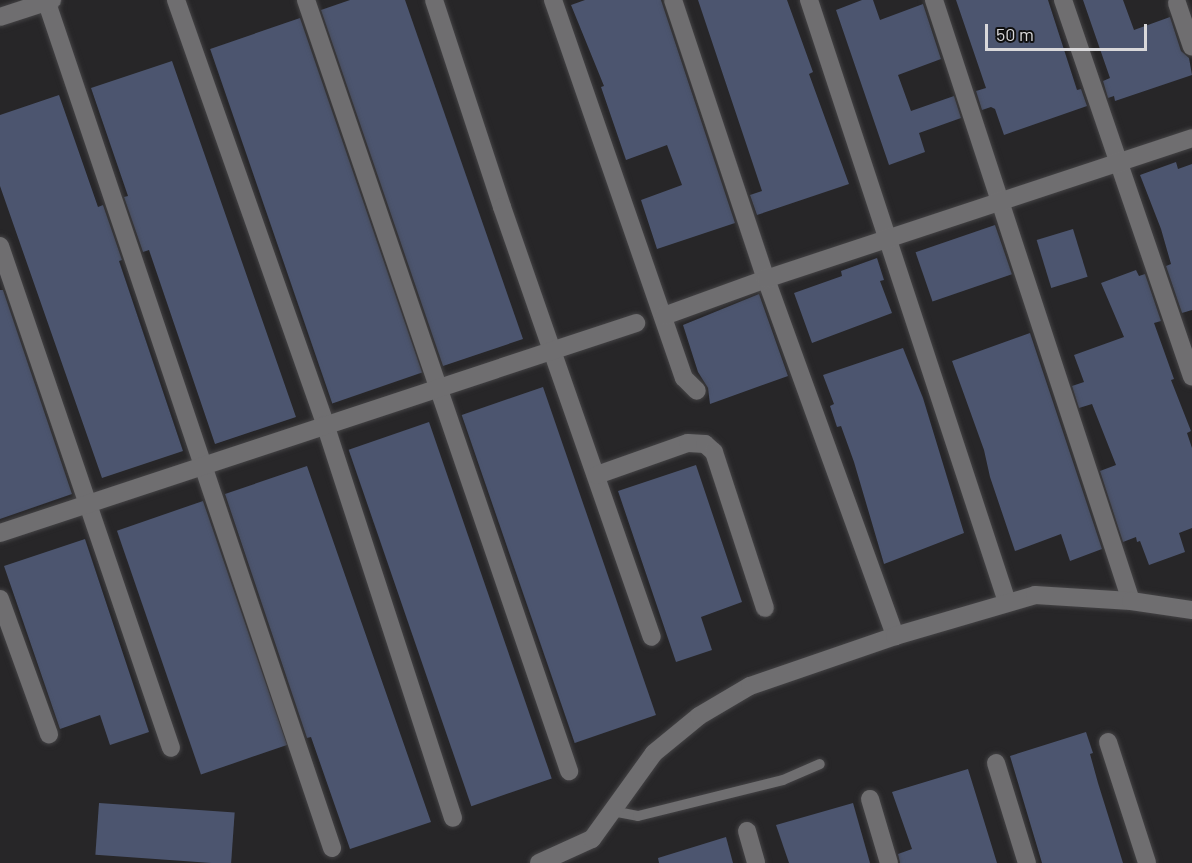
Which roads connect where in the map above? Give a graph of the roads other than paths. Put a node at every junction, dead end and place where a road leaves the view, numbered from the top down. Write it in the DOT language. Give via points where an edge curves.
graph roads {
  1 [pos="176,0"];
  2 [pos="306,0"];
  3 [pos="434,0"];
  4 [pos="553,0"];
  5 [pos="673,0"];
  6 [pos="809,0"];
  7 [pos="934,0"];
  8 [pos="1063,0"];
  9 [pos="48,1"];
  10 [pos="1177,3"];
  11 [pos="0,16"];
  12 [pos="1192,47"];
  13 [pos="1192,138"];
  14 [pos="1118,162"];
  15 [pos="1000,201"];
  16 [pos="889,238"];
  17 [pos="0,246"];
  18 [pos="766,279"];
  19 [pos="664,316"];
  20 [pos="636,323"];
  21 [pos="553,350"];
  22 [pos="1192,377"];
  23 [pos="438,386"];
  24 [pos="697,391"];
  25 [pos="325,424"];
  26 [pos="202,465"];
  27 [pos="597,475"];
  28 [pos="87,503"];
  29 [pos="0,533"];
  30 [pos="0,599"];
  31 [pos="1131,601"];
  32 [pos="1007,602"];
  33 [pos="765,608"];
  34 [pos="1192,610"];
  35 [pos="895,636"];
  36 [pos="652,637"];
  37 [pos="49,734"];
  38 [pos="1108,742"];
  39 [pos="171,748"];
  40 [pos="996,763"];
  41 [pos="820,764"];
  42 [pos="569,771"];
  43 [pos="870,799"];
  44 [pos="612,812"];
  45 [pos="453,818"];
  46 [pos="747,831"];
  47 [pos="332,848"];
  48 [pos="539,863"];
  49 [pos="756,863"];
  50 [pos="889,863"];
  51 [pos="1027,863"];
  52 [pos="1147,863"];
  1 -- 25 [label="street"];
  2 -- 23 [label="street"];
  3 -- 21 [label="street"];
  4 -- 19 [label="street"];
  5 -- 18 [label="street"];
  6 -- 16 [label="street"];
  7 -- 15 [label="street"];
  8 -- 14 [label="street"];
  9 -- 11 [label="street"];
  9 -- 26 [label="street"];
  10 -- 12 [label="street"];
  13 -- 14 [label="street"];
  14 -- 15 [label="street"];
  14 -- 22 [label="street"];
  15 -- 16 [label="street"];
  15 -- 31 [label="street"];
  16 -- 18 [label="street"];
  16 -- 32 [label="street"];
  17 -- 28 [label="street"];
  18 -- 19 [label="street"];
  18 -- 35 [label="street"];
  19 -- 24 [label="street" via="684,378"];
  20 -- 21 [label="street"];
  21 -- 23 [label="street"];
  21 -- 27 [label="street"];
  23 -- 25 [label="street"];
  23 -- 42 [label="street"];
  25 -- 26 [label="street"];
  25 -- 45 [label="street"];
  26 -- 28 [label="street"];
  26 -- 47 [label="street"];
  27 -- 33 [label="street" via="688,443 705,444 714,452"];
  27 -- 36 [label="street"];
  28 -- 29 [label="street"];
  28 -- 39 [label="street"];
  30 -- 37 [label="street"];
  31 -- 32 [label="street" via="1035,595"];
  31 -- 34 [label="street"];
  32 -- 35 [label="street"];
  35 -- 44 [label="street" via="750,686 699,716 654,753"];
  38 -- 52 [label="street"];
  40 -- 51 [label="street"];
  41 -- 44 [label="lane" via="783,780 638,816"];
  43 -- 50 [label="street"];
  44 -- 48 [label="street" via="592,839"];
  46 -- 49 [label="street"];
}
